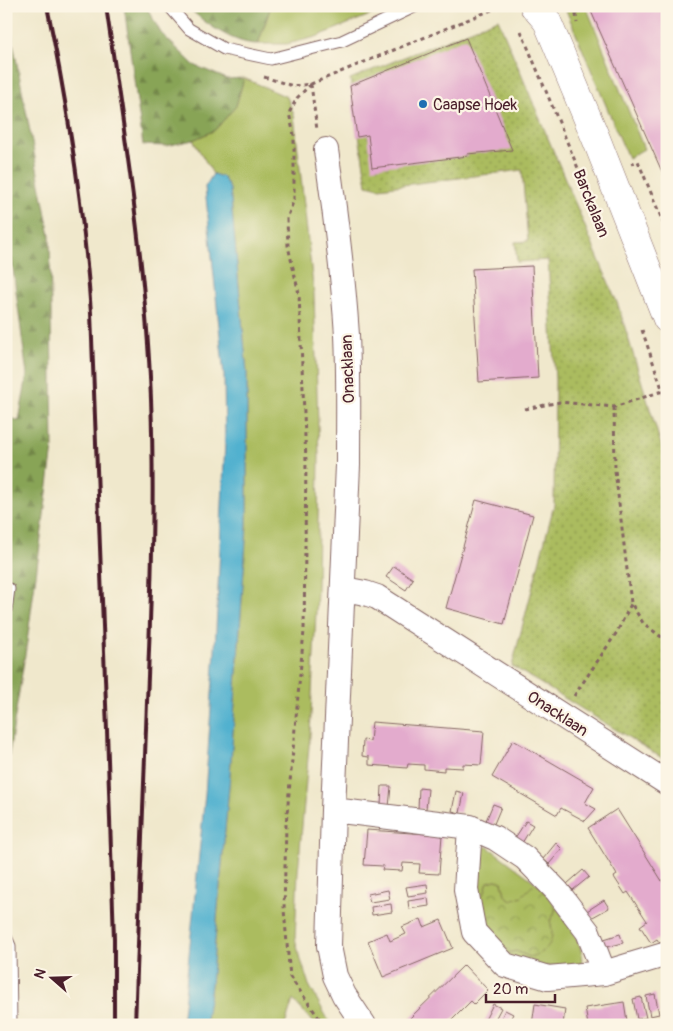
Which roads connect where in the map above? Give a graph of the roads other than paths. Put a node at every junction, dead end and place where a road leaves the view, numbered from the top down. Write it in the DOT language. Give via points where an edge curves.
graph roads {
  1 [pos="169,6"];
  2 [pos="416,6"];
  3 [pos="537,14"];
  4 [pos="326,150"];
  5 [pos="667,319"];
  6 [pos="9,589"];
  7 [pos="344,589"];
  8 [pos="6,610"];
  9 [pos="667,783"];
  10 [pos="333,810"];
  11 [pos="470,827"];
  12 [pos="6,937"];
  13 [pos="667,954"];
  14 [pos="604,973"];
  15 [pos="11,1025"];
  16 [pos="364,1025"];
  1 -- 2 [label="lane" via="189,29 224,49 272,59 342,41"];
  3 -- 5 [label="street, Barckalaan" via="597,141"];
  4 -- 7 [label="street, Onacklaan" via="347,336 348,465"];
  6 -- 8 [label="lane"];
  7 -- 9 [label="street, Onacklaan" via="378,598"];
  7 -- 10 [label="street, Onacklaan"];
  10 -- 11 [label="street"];
  10 -- 16 [label="street, Onacklaan" via="331,962 344,994"];
  11 -- 14 [label="street" via="495,838 525,858 557,891 588,932"];
  11 -- 14 [label="street" via="466,890 474,932 505,965 548,978"];
  12 -- 15 [label="lane" via="10,946"];
  13 -- 14 [label="street"];
}
